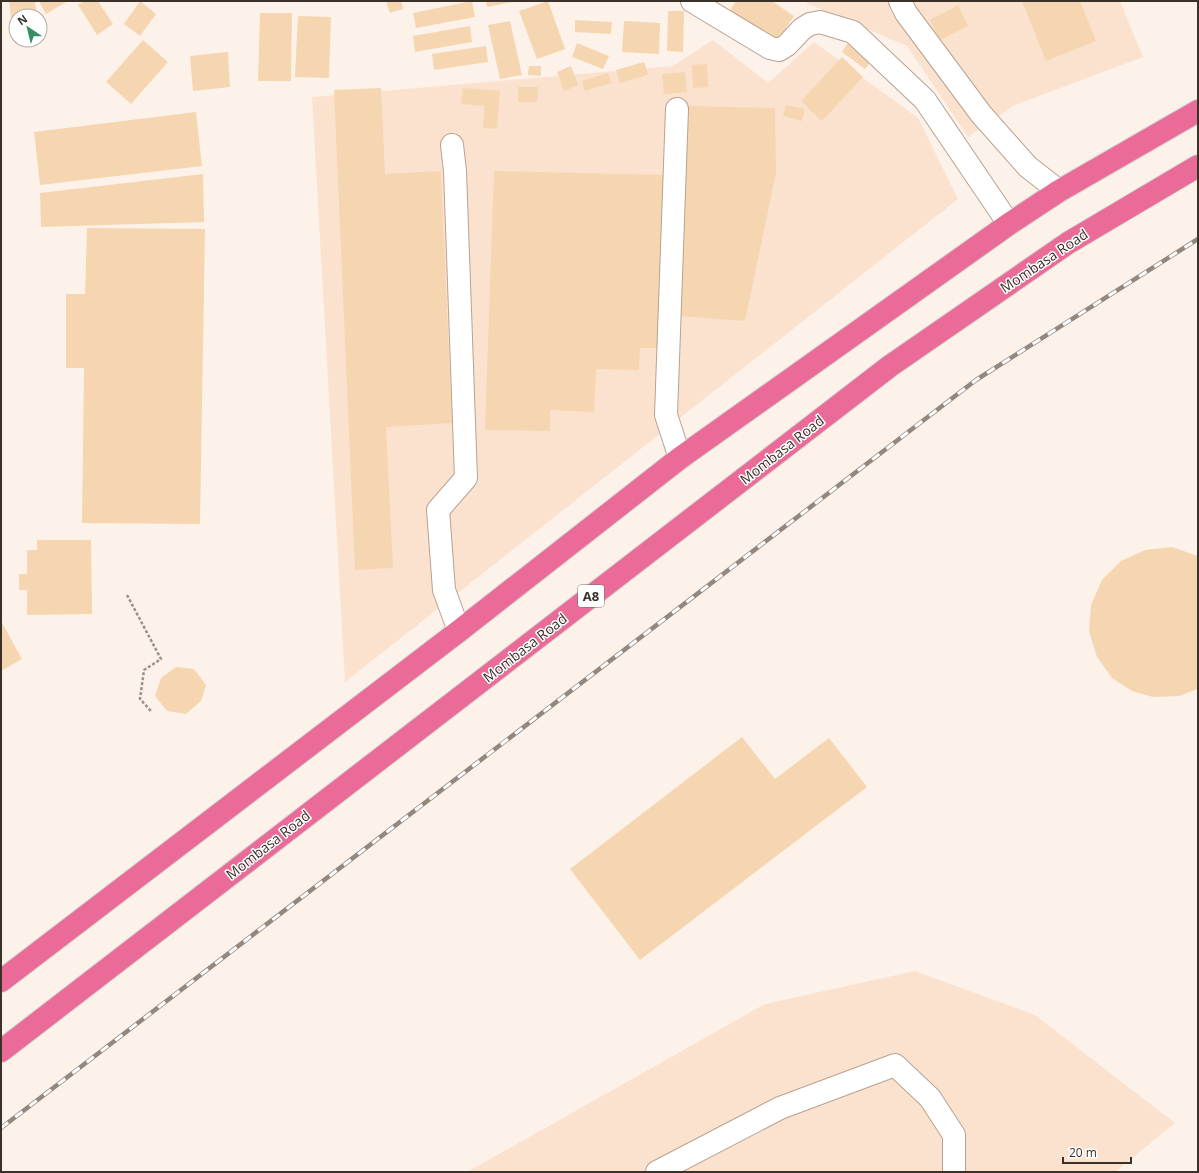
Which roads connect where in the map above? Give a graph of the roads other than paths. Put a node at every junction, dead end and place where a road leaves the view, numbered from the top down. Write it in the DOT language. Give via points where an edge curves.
graph roads {
  1 [pos="692,1"];
  2 [pos="900,1"];
  3 [pos="677,109"];
  4 [pos="1198,111"];
  5 [pos="452,145"];
  6 [pos="1198,166"];
  7 [pos="1059,191"];
  8 [pos="1009,224"];
  9 [pos="680,458"];
  10 [pos="459,631"];
  11 [pos="1,980"];
  12 [pos="1,1051"];
  13 [pos="657,1172"];
  14 [pos="954,1172"];
  1 -- 8 [label="street" via="770,48 779,50 810,24 820,22 853,32 925,100"];
  2 -- 7 [label="street" via="981,114 1028,167"];
  3 -- 9 [label="street" via="666,414"];
  4 -- 7 [label="highway"];
  5 -- 10 [label="street" via="466,478 438,510 444,590"];
  6 -- 12 [label="highway, Mombasa Road / A8" via="1068,243 890,366"];
  7 -- 8 [label="highway"];
  8 -- 9 [label="highway"];
  9 -- 10 [label="highway"];
  10 -- 11 [label="highway"];
  13 -- 14 [label="street" via="780,1108 896,1065 930,1098 954,1135"];
}
